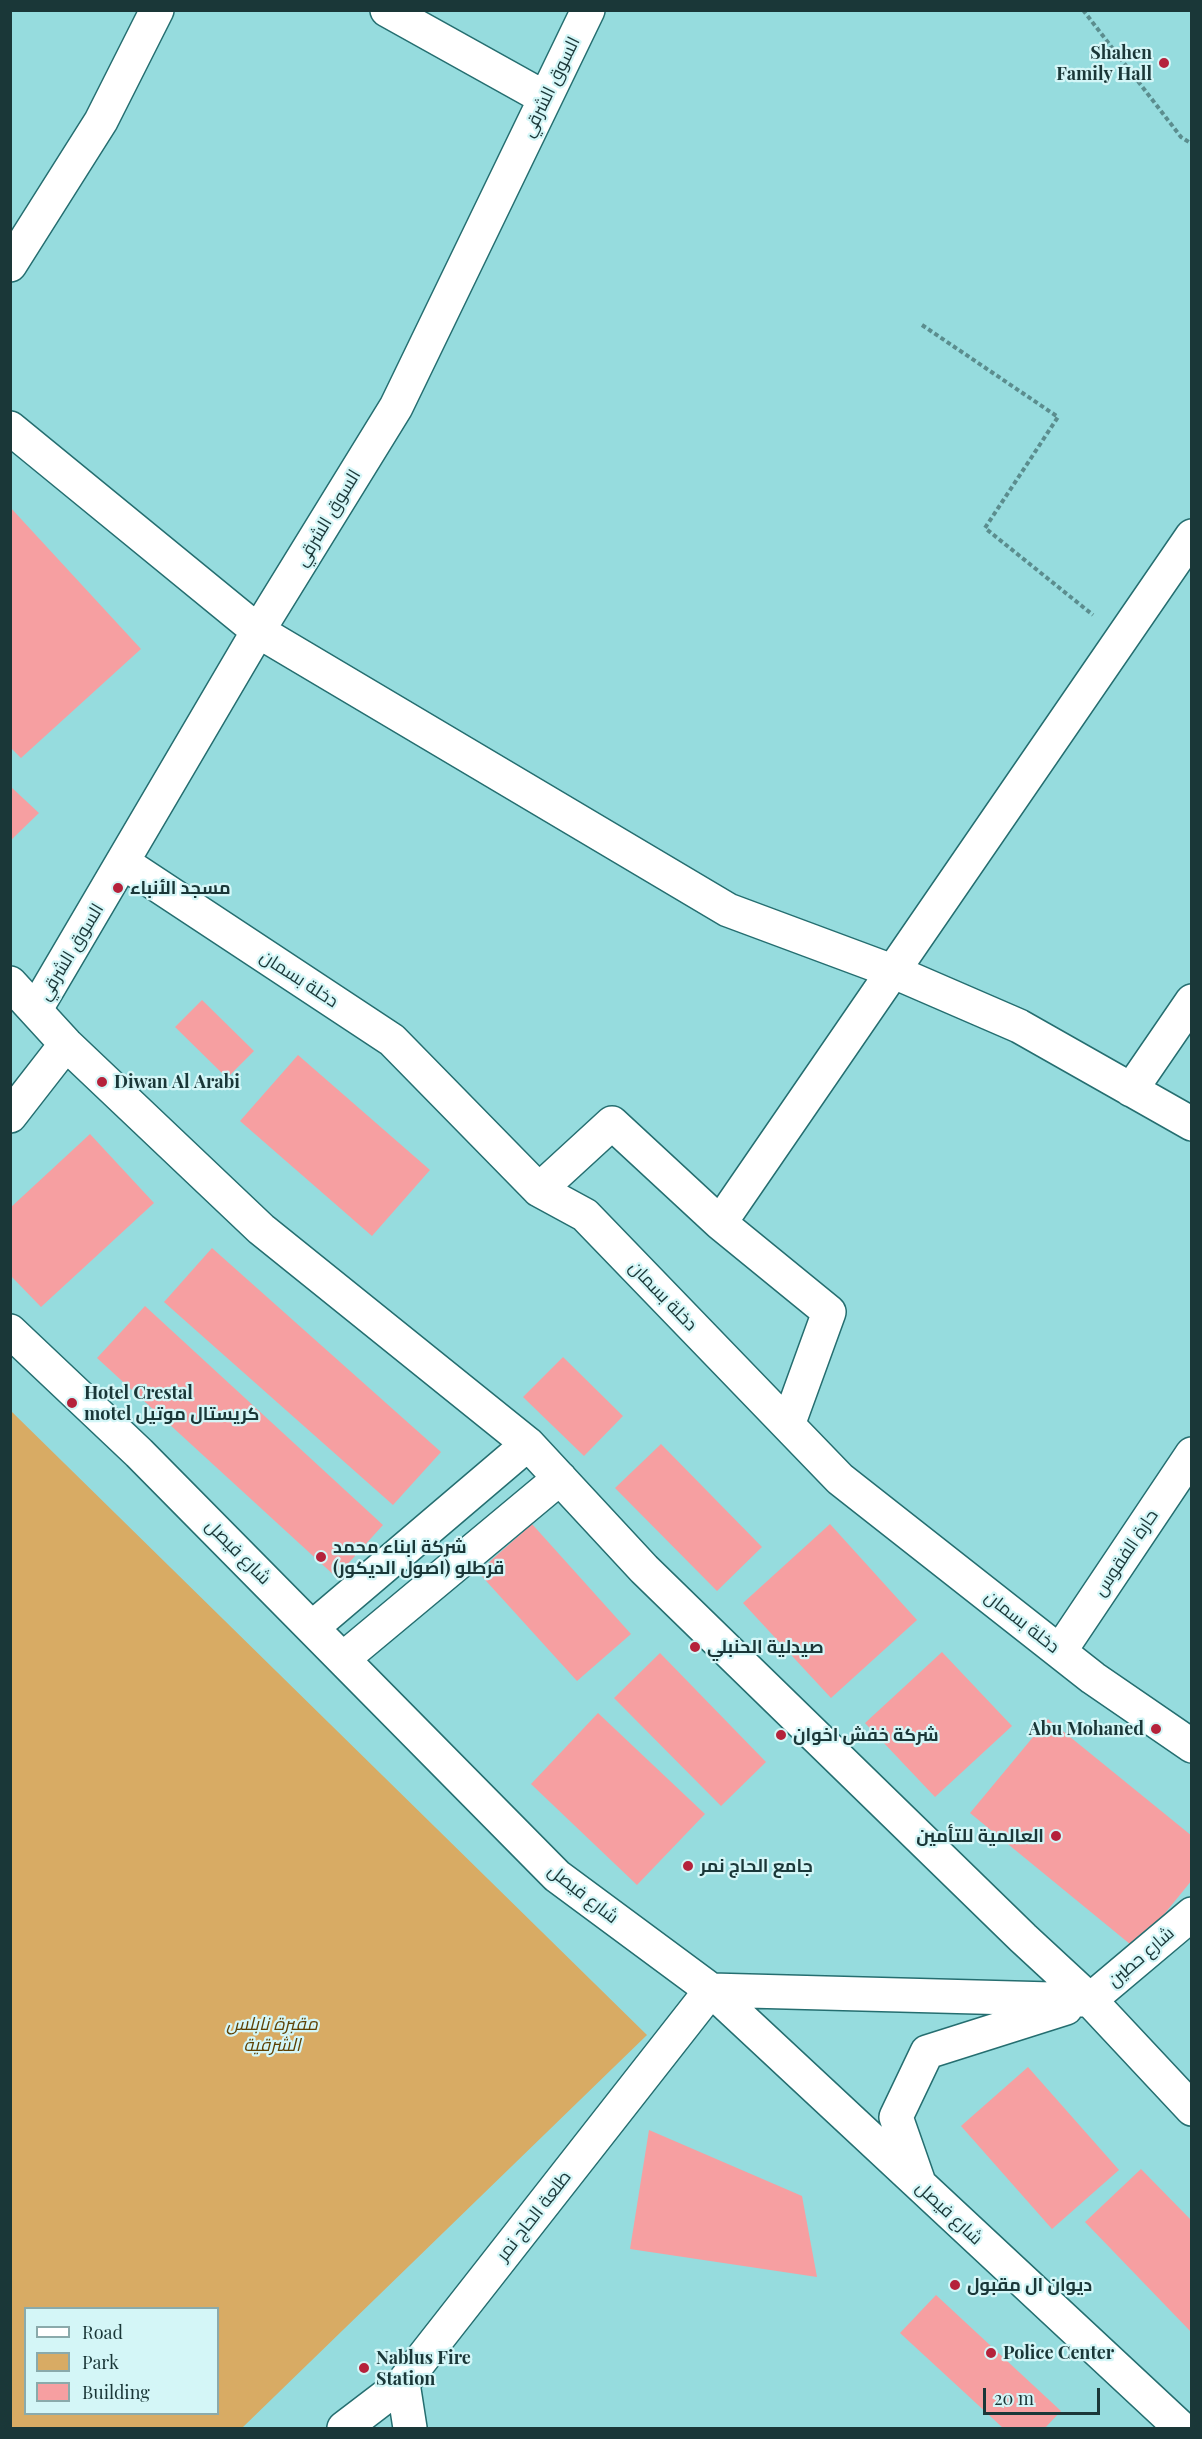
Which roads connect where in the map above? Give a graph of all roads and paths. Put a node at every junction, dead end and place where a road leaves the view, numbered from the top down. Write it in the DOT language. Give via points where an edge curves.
graph roads {
  1 [pos="157,10"];
  2 [pos="387,10"];
  3 [pos="588,10"];
  4 [pos="1083,10"];
  5 [pos="545,98"];
  6 [pos="1191,144"];
  7 [pos="10,265"];
  8 [pos="922,325"];
  9 [pos="10,428"];
  10 [pos="1191,536"];
  11 [pos="258,631"];
  12 [pos="1121,638"];
  13 [pos="124,863"];
  14 [pos="892,971"];
  15 [pos="10,983"];
  16 [pos="1191,1001"];
  17 [pos="36,1009"];
  18 [pos="66,1044"];
  19 [pos="1131,1090"];
  20 [pos="10,1116"];
  21 [pos="1191,1124"];
  22 [pos="538,1190"];
  23 [pos="720,1223"];
  24 [pos="10,1331"];
  25 [pos="788,1425"];
  26 [pos="528,1444"];
  27 [pos="1191,1454"];
  28 [pos="560,1478"];
  29 [pos="313,1627"];
  30 [pos="1060,1652"];
  31 [pos="344,1658"];
  32 [pos="1191,1746"];
  33 [pos="1191,1914"];
  34 [pos="711,1990"];
  35 [pos="1090,2000"];
  36 [pos="1191,2109"];
  37 [pos="920,2185"];
  38 [pos="404,2383"];
  39 [pos="344,2428"];
  40 [pos="410,2428"];
  41 [pos="1181,2428"];
  1 -- 7 [label="street" via="101,121"];
  2 -- 5 [label="street"];
  3 -- 5 [label="street, السوق الشرقي"];
  4 -- 6 [label="path" via="1180,137"];
  5 -- 11 [label="street, السوق الشرقي" via="396,407"];
  8 -- 12 [label="path" via="1058,417 985,528"];
  9 -- 11 [label="street"];
  10 -- 12 [label="street"];
  11 -- 13 [label="street, السوق الشرقي"];
  11 -- 14 [label="street" via="728,910"];
  12 -- 14 [label="street"];
  13 -- 17 [label="street, السوق الشرقي"];
  13 -- 22 [label="street, دخلة بسمان" via="392,1040"];
  14 -- 19 [label="street" via="1019,1026"];
  14 -- 23 [label="street"];
  15 -- 17 [label="street"];
  16 -- 19 [label="street"];
  17 -- 18 [label="street"];
  18 -- 20 [label="street"];
  18 -- 26 [label="street" via="261,1229"];
  19 -- 21 [label="street"];
  22 -- 23 [label="street" via="612,1123"];
  22 -- 25 [label="street, دخلة بسمان" via="585,1215"];
  23 -- 25 [label="street" via="829,1312"];
  24 -- 29 [label="street, شارع فيصل" via="140,1453"];
  25 -- 30 [label="street, دخلة بسمان" via="840,1479"];
  26 -- 28 [label="street"];
  26 -- 29 [label="street"];
  27 -- 30 [label="street, حارة الفقوس"];
  28 -- 31 [label="street"];
  28 -- 35 [label="street" via="644,1569"];
  29 -- 31 [label="street, شارع فيصل"];
  30 -- 32 [label="street, دخلة بسمان"];
  31 -- 34 [label="street, شارع فيصل" via="557,1876"];
  33 -- 35 [label="street, شارع حطين"];
  34 -- 35 [label="street"];
  34 -- 37 [label="street, شارع فيصل"];
  34 -- 38 [label="street, طلعة الحاج نمر"];
  35 -- 36 [label="street"];
  35 -- 37 [label="street" via="927,2052 896,2117"];
  37 -- 41 [label="street, شارع فيصل"];
  38 -- 39 [label="street, طلعة الحاج نمر"];
  38 -- 40 [label="street"];
}
